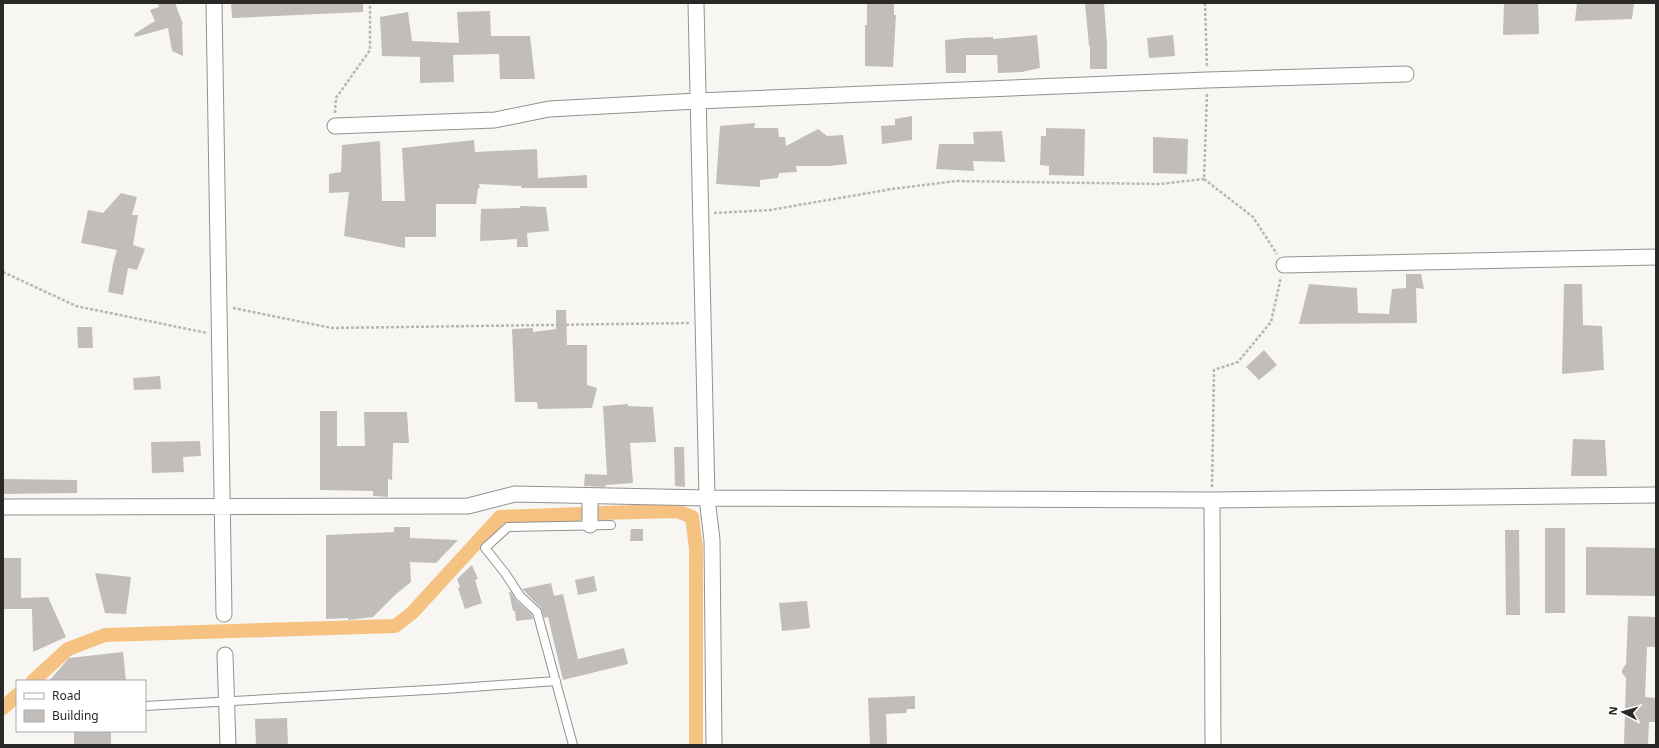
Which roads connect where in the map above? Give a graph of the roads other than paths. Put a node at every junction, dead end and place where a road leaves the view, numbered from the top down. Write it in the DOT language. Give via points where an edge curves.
graph roads {
  1 [pos="214,3"];
  2 [pos="696,3"];
  3 [pos="1406,74"];
  4 [pos="697,101"];
  5 [pos="335,126"];
  6 [pos="1656,257"];
  7 [pos="1284,265"];
  8 [pos="1656,495"];
  9 [pos="590,496"];
  10 [pos="707,498"];
  11 [pos="1212,500"];
  12 [pos="3,507"];
  13 [pos="222,507"];
  14 [pos="590,525"];
  15 [pos="611,525"];
  16 [pos="224,614"];
  17 [pos="225,655"];
  18 [pos="556,681"];
  19 [pos="227,701"];
  20 [pos="146,706"];
  21 [pos="228,745"];
  22 [pos="573,745"];
  23 [pos="714,745"];
  24 [pos="1213,745"];
  1 -- 13 [label="street"];
  2 -- 4 [label="street"];
  3 -- 4 [label="street"];
  4 -- 5 [label="street" via="549,109 495,120"];
  4 -- 10 [label="street"];
  6 -- 7 [label="street"];
  8 -- 11 [label="street"];
  9 -- 10 [label="street"];
  9 -- 13 [label="street" via="515,494 468,506"];
  9 -- 14 [label="street"];
  10 -- 11 [label="street"];
  10 -- 23 [label="street" via="712,540"];
  11 -- 24 [label="street"];
  12 -- 13 [label="street"];
  13 -- 16 [label="street"];
  14 -- 15 [label="lane"];
  14 -- 18 [label="lane" via="508,527 485,548 520,596 537,612"];
  17 -- 19 [label="street"];
  18 -- 19 [label="lane"];
  18 -- 22 [label="lane"];
  19 -- 20 [label="lane"];
  19 -- 21 [label="street"];
}
